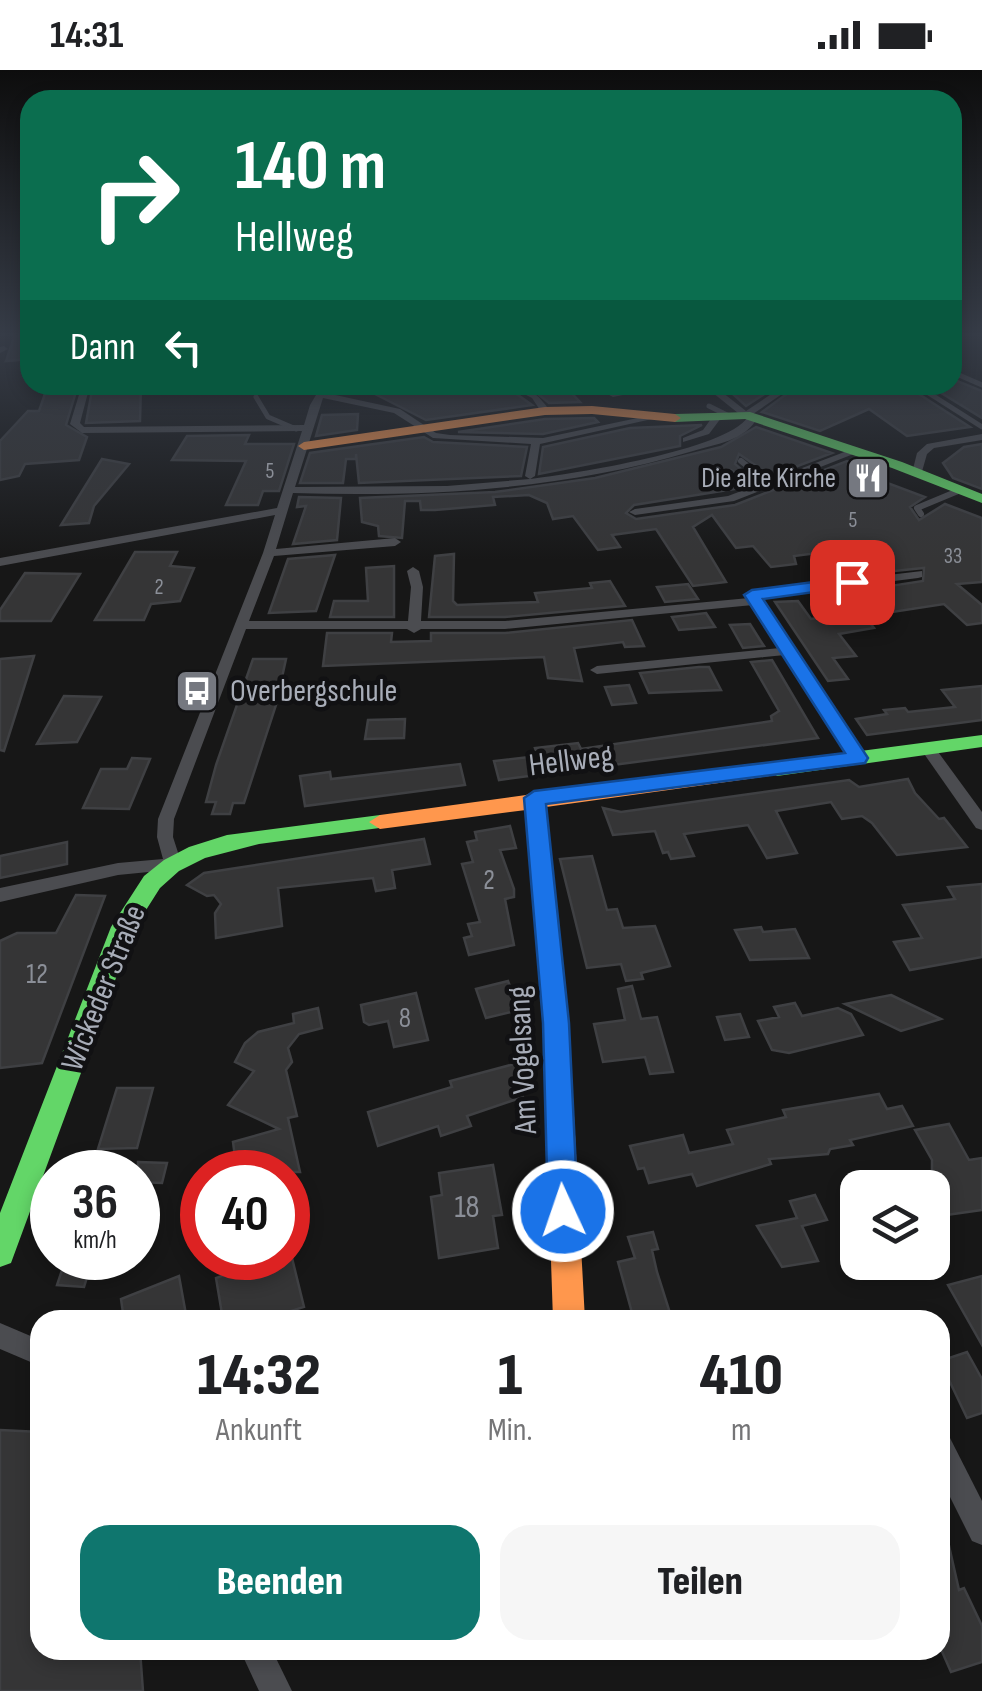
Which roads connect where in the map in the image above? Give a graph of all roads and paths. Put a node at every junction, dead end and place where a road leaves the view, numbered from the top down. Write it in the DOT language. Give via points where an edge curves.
graph roads {
  1 [pos="79,409"];
  2 [pos="263,409"];
  3 [pos="315,409"];
  4 [pos="390,409"];
  5 [pos="727,409"];
  6 [pos="742,409"];
  7 [pos="953,409"];
  8 [pos="545,410"];
  9 [pos="731,414"];
  10 [pos="647,419"];
  11 [pos="426,426"];
  12 [pos="982,427"];
  13 [pos="303,434"];
  14 [pos="982,437"];
  15 [pos="536,441"];
  16 [pos="851,452"];
  17 [pos="740,462"];
  18 [pos="916,473"];
  19 [pos="530,476"];
  20 [pos="732,478"];
  21 [pos="770,484"];
  22 [pos="292,486"];
  23 [pos="747,492"];
  24 [pos="958,492"];
  25 [pos="982,499"];
  26 [pos="284,510"];
  27 [pos="635,512"];
  28 [pos="922,514"];
  29 [pos="395,542"];
  30 [pos="270,553"];
  31 [pos="0,562"];
  32 [pos="413,570"];
  33 [pos="918,574"];
  34 [pos="754,598"];
  35 [pos="241,626"];
  36 [pos="414,629"];
  37 [pos="789,651"];
  38 [pos="597,670"];
  39 [pos="982,741"];
  40 [pos="928,748"];
  41 [pos="858,758"];
  42 [pos="534,798"];
  43 [pos="982,824"];
  44 [pos="173,866"];
  45 [pos="0,895"];
  46 [pos="0,1252"];
  47 [pos="568,1310"];
  48 [pos="0,1336"];
  49 [pos="30,1349"];
  50 [pos="950,1468"];
  51 [pos="982,1531"];
  52 [pos="260,1660"];
  53 [pos="276,1691"];
  1 -- 13 [label="street" via="75,424 82,430"];
  2 -- 13 [label="lane"];
  3 -- 13 [label="street"];
  4 -- 11 [label="street"];
  5 -- 9 [label="street"];
  6 -- 9 [label="street"];
  7 -- 12 [label="lane"];
  8 -- 10 [label="street"];
  8 -- 11 [label="street"];
  9 -- 10 [label="street"];
  9 -- 16 [label="street"];
  9 -- 19 [label="street" via="697,437 660,449"];
  9 -- 22 [label="street" via="746,428 695,448 560,479"];
  10 -- 15 [label="street"];
  11 -- 13 [label="street"];
  11 -- 15 [label="street" via="450,438"];
  13 -- 22 [label="street"];
  14 -- 18 [label="street" via="931,446"];
  15 -- 19 [label="street"];
  16 -- 18 [label="street"];
  16 -- 21 [label="street"];
  17 -- 21 [label="lane"];
  18 -- 24 [label="street"];
  19 -- 22 [label="street"];
  20 -- 23 [label="lane"];
  21 -- 23 [label="street"];
  22 -- 26 [label="street"];
  23 -- 27 [label="street"];
  24 -- 25 [label="street"];
  24 -- 28 [label="lane" via="918,508"];
  26 -- 30 [label="street"];
  26 -- 31 [label="street"];
  29 -- 30 [label="street"];
  30 -- 35 [label="street"];
  32 -- 36 [label="street"];
  33 -- 34 [label="street"];
  34 -- 36 [label="street" via="505,626"];
  34 -- 37 [label="street"];
  35 -- 36 [label="street"];
  35 -- 44 [label="street" via="166,818"];
  37 -- 38 [label="street"];
  37 -- 41 [label="street"];
  39 -- 40 [label="street, Hellweg"];
  40 -- 41 [label="street, Hellweg"];
  40 -- 43 [label="street"];
  41 -- 42 [label="street, Hellweg"];
  42 -- 44 [label="street, Hellweg" via="234,842"];
  42 -- 47 [label="street, Am Vogelsang" via="556,1023"];
  44 -- 45 [label="street" via="118,868"];
  44 -- 46 [label="street, Wickeder Straße" via="140,894 123,927"];
  48 -- 49 [label="street"];
  50 -- 51 [label="street"];
  52 -- 53 [label="street"];
}
